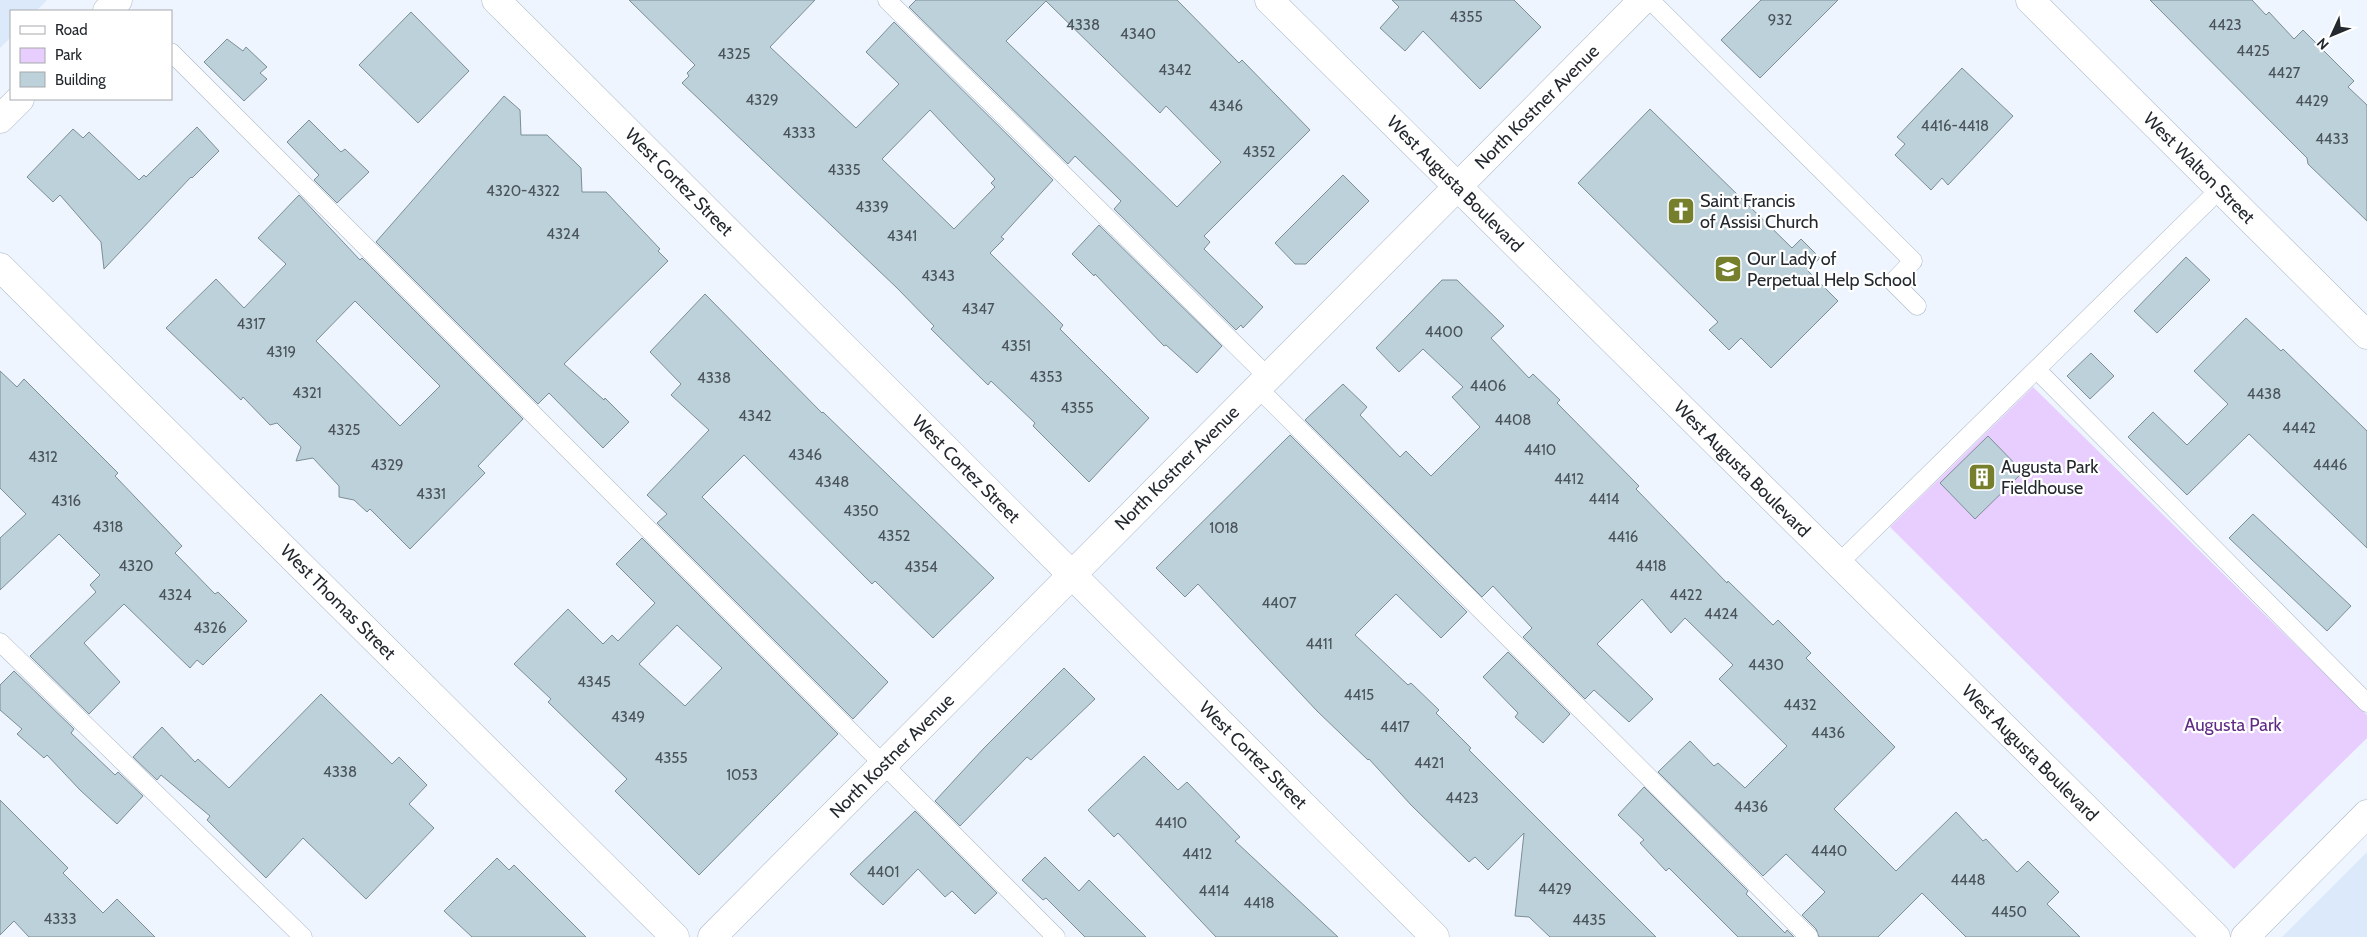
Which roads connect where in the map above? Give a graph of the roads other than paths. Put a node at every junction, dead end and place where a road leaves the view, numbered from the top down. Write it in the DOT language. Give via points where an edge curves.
graph roads {
  1 [pos="119,0"];
  2 [pos="496,0"];
  3 [pos="887,0"];
  4 [pos="1269,0"];
  5 [pos="1642,0"];
  6 [pos="1650,0"];
  7 [pos="2030,0"];
  8 [pos="108,10"];
  9 [pos="129,10"];
  10 [pos="172,53"];
  11 [pos="1458,186"];
  12 [pos="2220,189"];
  13 [pos="0,268"];
  14 [pos="1917,306"];
  15 [pos="2367,335"];
  16 [pos="2037,370"];
  17 [pos="1262,382"];
  18 [pos="1838,564"];
  19 [pos="1072,574"];
  20 [pos="0,642"];
  21 [pos="2367,704"];
  22 [pos="882,765"];
  23 [pos="2367,814"];
  24 [pos="303,937"];
  25 [pos="675,937"];
  26 [pos="712,937"];
  27 [pos="1056,937"];
  28 [pos="1435,937"];
  29 [pos="1809,937"];
  30 [pos="2216,937"];
  31 [pos="2245,937"];
  1 -- 8 [label="street"];
  1 -- 9 [label="lane"];
  2 -- 19 [label="street, West Cortez Street"];
  3 -- 17 [label="lane"];
  4 -- 11 [label="street, West Augusta Boulevard"];
  5 -- 11 [label="street, North Kostner Avenue"];
  6 -- 14 [label="lane" via="1913,261 1893,282"];
  7 -- 12 [label="street, West Walton Street"];
  10 -- 22 [label="lane"];
  11 -- 17 [label="street, North Kostner Avenue"];
  11 -- 18 [label="street, West Augusta Boulevard"];
  12 -- 15 [label="street, West Walton Street"];
  12 -- 16 [label="lane"];
  13 -- 25 [label="street, West Thomas Street"];
  16 -- 18 [label="lane"];
  16 -- 21 [label="lane"];
  17 -- 19 [label="street, North Kostner Avenue"];
  17 -- 29 [label="lane"];
  18 -- 30 [label="street, West Augusta Boulevard"];
  19 -- 22 [label="street, North Kostner Avenue"];
  19 -- 28 [label="street, West Cortez Street"];
  20 -- 24 [label="lane"];
  22 -- 26 [label="street, North Kostner Avenue"];
  22 -- 27 [label="lane"];
  23 -- 31 [label="street"];
}
